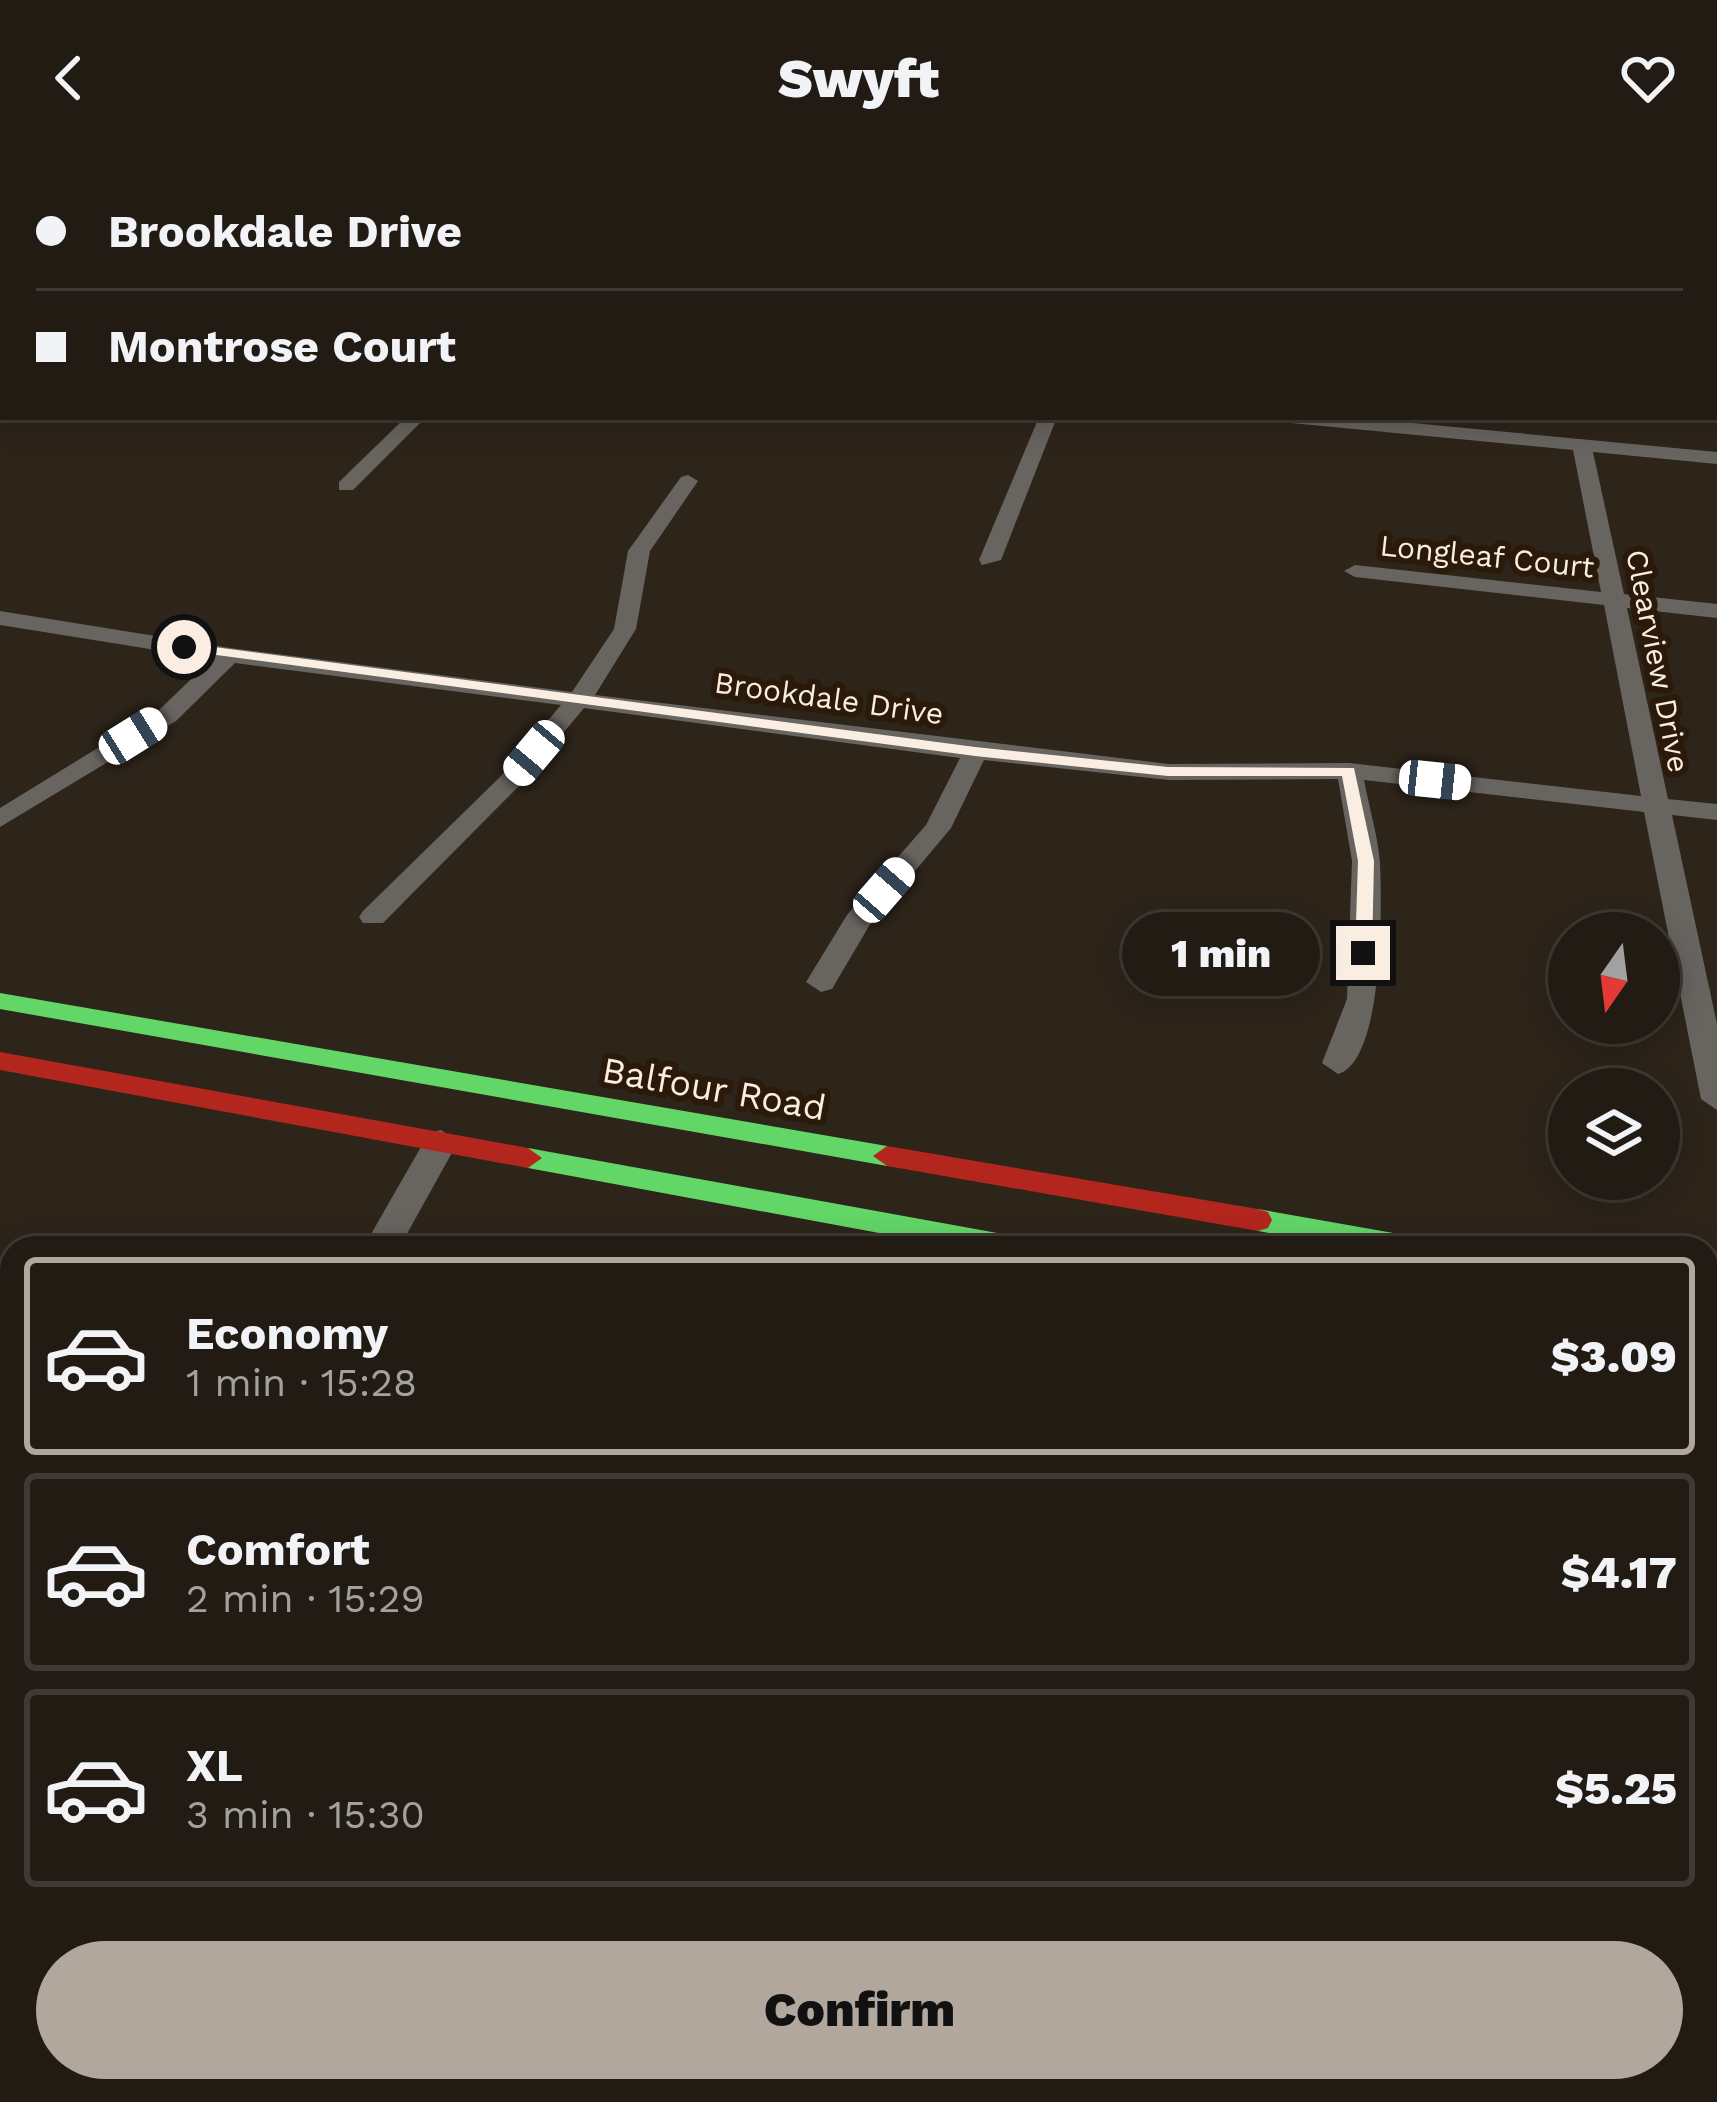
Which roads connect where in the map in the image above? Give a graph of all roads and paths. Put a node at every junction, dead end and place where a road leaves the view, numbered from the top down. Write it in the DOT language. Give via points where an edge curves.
graph roads {
  1 [pos="414,420"];
  2 [pos="1047,420"];
  3 [pos="1321,420"];
  4 [pos="1582,446"];
  5 [pos="1717,458"];
  6 [pos="688,481"];
  7 [pos="346,486"];
  8 [pos="990,560"];
  9 [pos="1355,571"];
  10 [pos="1612,600"];
  11 [pos="1717,611"];
  12 [pos="0,618"];
  13 [pos="230,655"];
  14 [pos="582,696"];
  15 [pos="975,752"];
  16 [pos="1348,771"];
  17 [pos="1652,803"];
  18 [pos="1717,812"];
  19 [pos="0,819"];
  20 [pos="373,917"];
  21 [pos="821,982"];
  22 [pos="0,1001"];
  23 [pos="0,1061"];
  24 [pos="1338,1064"];
  25 [pos="1717,1099"];
  26 [pos="441,1142"];
  27 [pos="388,1236"];
  28 [pos="914,1236"];
  29 [pos="1346,1236"];
  1 -- 7 [label="street"];
  2 -- 8 [label="street"];
  3 -- 4 [label="street"];
  4 -- 5 [label="street"];
  4 -- 10 [label="street, Clearview Drive"];
  6 -- 14 [label="street" via="639,550 626,628"];
  9 -- 10 [label="street, Longleaf Court"];
  10 -- 11 [label="street, Longleaf Court"];
  10 -- 17 [label="street, Clearview Drive"];
  12 -- 13 [label="street, Brookdale Drive"];
  13 -- 14 [label="street, Brookdale Drive"];
  13 -- 19 [label="street" via="166,716"];
  14 -- 15 [label="street, Brookdale Drive"];
  14 -- 20 [label="street" via="510,782"];
  15 -- 16 [label="street, Brookdale Drive" via="1168,772"];
  15 -- 21 [label="street" via="938,828 857,921"];
  16 -- 17 [label="street, Brookdale Drive"];
  16 -- 24 [label="street" via="1366,861 1363,976"];
  17 -- 18 [label="street, Brookdale Drive"];
  17 -- 25 [label="street, Clearview Drive"];
  22 -- 29 [label="main road, Balfour Road"];
  23 -- 26 [label="main road"];
  26 -- 27 [label="street"];
  26 -- 28 [label="main road"];
}
